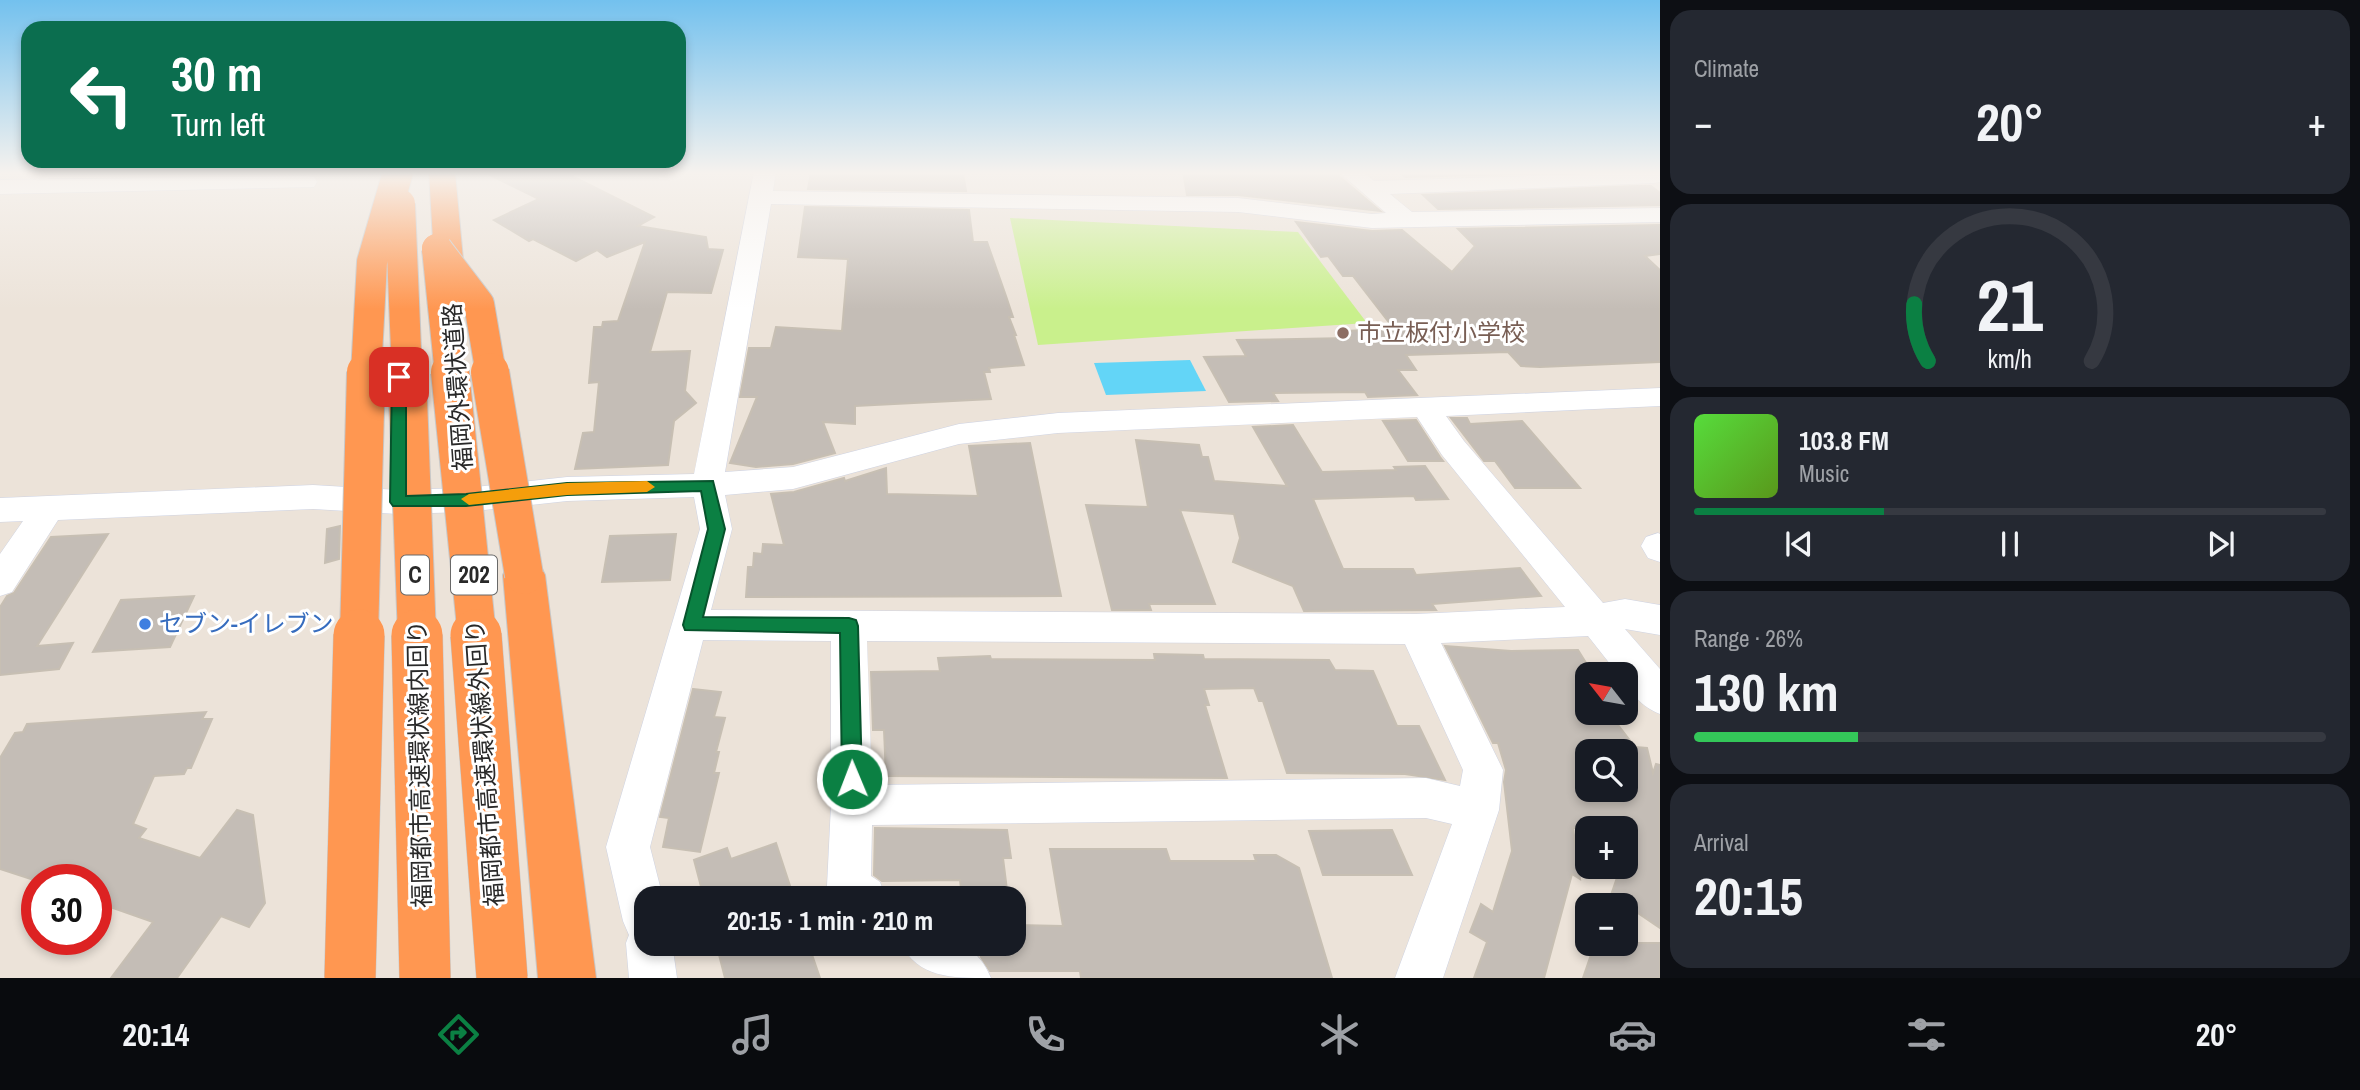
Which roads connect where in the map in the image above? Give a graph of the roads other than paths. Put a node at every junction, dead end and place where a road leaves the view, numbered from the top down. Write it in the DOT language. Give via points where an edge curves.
graph roads {
  1 [pos="385,218"];
  2 [pos="394,218"];
  3 [pos="401,218"];
  4 [pos="435,218"];
  5 [pos="445,218"];
  6 [pos="757,218"];
  7 [pos="1344,218"];
  8 [pos="1492,218"];
  9 [pos="1406,219"];
  10 [pos="437,249"];
  11 [pos="1660,397"];
  12 [pos="1425,407"];
  13 [pos="707,485"];
  14 [pos="466,500"];
  15 [pos="398,502"];
  16 [pos="50,508"];
  17 [pos="0,510"];
  18 [pos="0,582"];
  19 [pos="1596,620"];
  20 [pos="1660,620"];
  21 [pos="692,625"];
  22 [pos="849,626"];
  23 [pos="1416,629"];
  24 [pos="1660,698"];
  25 [pos="852,805"];
  26 [pos="1478,810"];
  27 [pos="638,886"];
  28 [pos="849,886"];
  29 [pos="650,956"];
  30 [pos="939,956"];
  31 [pos="350,978"];
  32 [pos="410,978"];
  33 [pos="425,978"];
  34 [pos="502,978"];
  35 [pos="511,978"];
  36 [pos="567,978"];
  37 [pos="653,978"];
  38 [pos="967,978"];
  39 [pos="1419,978"];
  1 -- 31 [label="highway, bridge" via="372,262 367,325"];
  2 -- 15 [label="highway" via="400,402"];
  3 -- 33 [label="highway, 福岡都市高速環状線内回り / C, bridge"];
  4 -- 10 [label="highway, 福岡都市高速環状線外回り"];
  5 -- 14 [label="highway, 福岡外環状道路 / 202"];
  6 -- 13 [label="street"];
  7 -- 9 [label="street"];
  8 -- 9 [label="street"];
  10 -- 34 [label="highway, 福岡都市高速環状線外回り, bridge" via="473,588"];
  10 -- 36 [label="highway, bridge" via="479,304 524,575"];
  11 -- 12 [label="street"];
  12 -- 13 [label="street" via="1059,423 959,434 793,478"];
  12 -- 19 [label="street" via="1453,448"];
  13 -- 14 [label="street" via="567,489"];
  13 -- 21 [label="street" via="716,529"];
  14 -- 15 [label="street"];
  14 -- 35 [label="highway, 福岡外環状道路 / 202"];
  15 -- 16 [label="street" via="313,497"];
  15 -- 32 [label="highway"];
  16 -- 17 [label="street"];
  16 -- 18 [label="street"];
  19 -- 20 [label="street" via="1625,614"];
  19 -- 23 [label="street"];
  19 -- 24 [label="street"];
  21 -- 22 [label="street"];
  21 -- 27 [label="street" via="628,847"];
  22 -- 23 [label="street"];
  22 -- 25 [label="street"];
  23 -- 26 [label="street" via="1483,770"];
  25 -- 26 [label="street" via="1426,798"];
  25 -- 28 [label="street"];
  26 -- 39 [label="street"];
  29 -- 37 [label="street"];
  30 -- 38 [label="street"];
}
